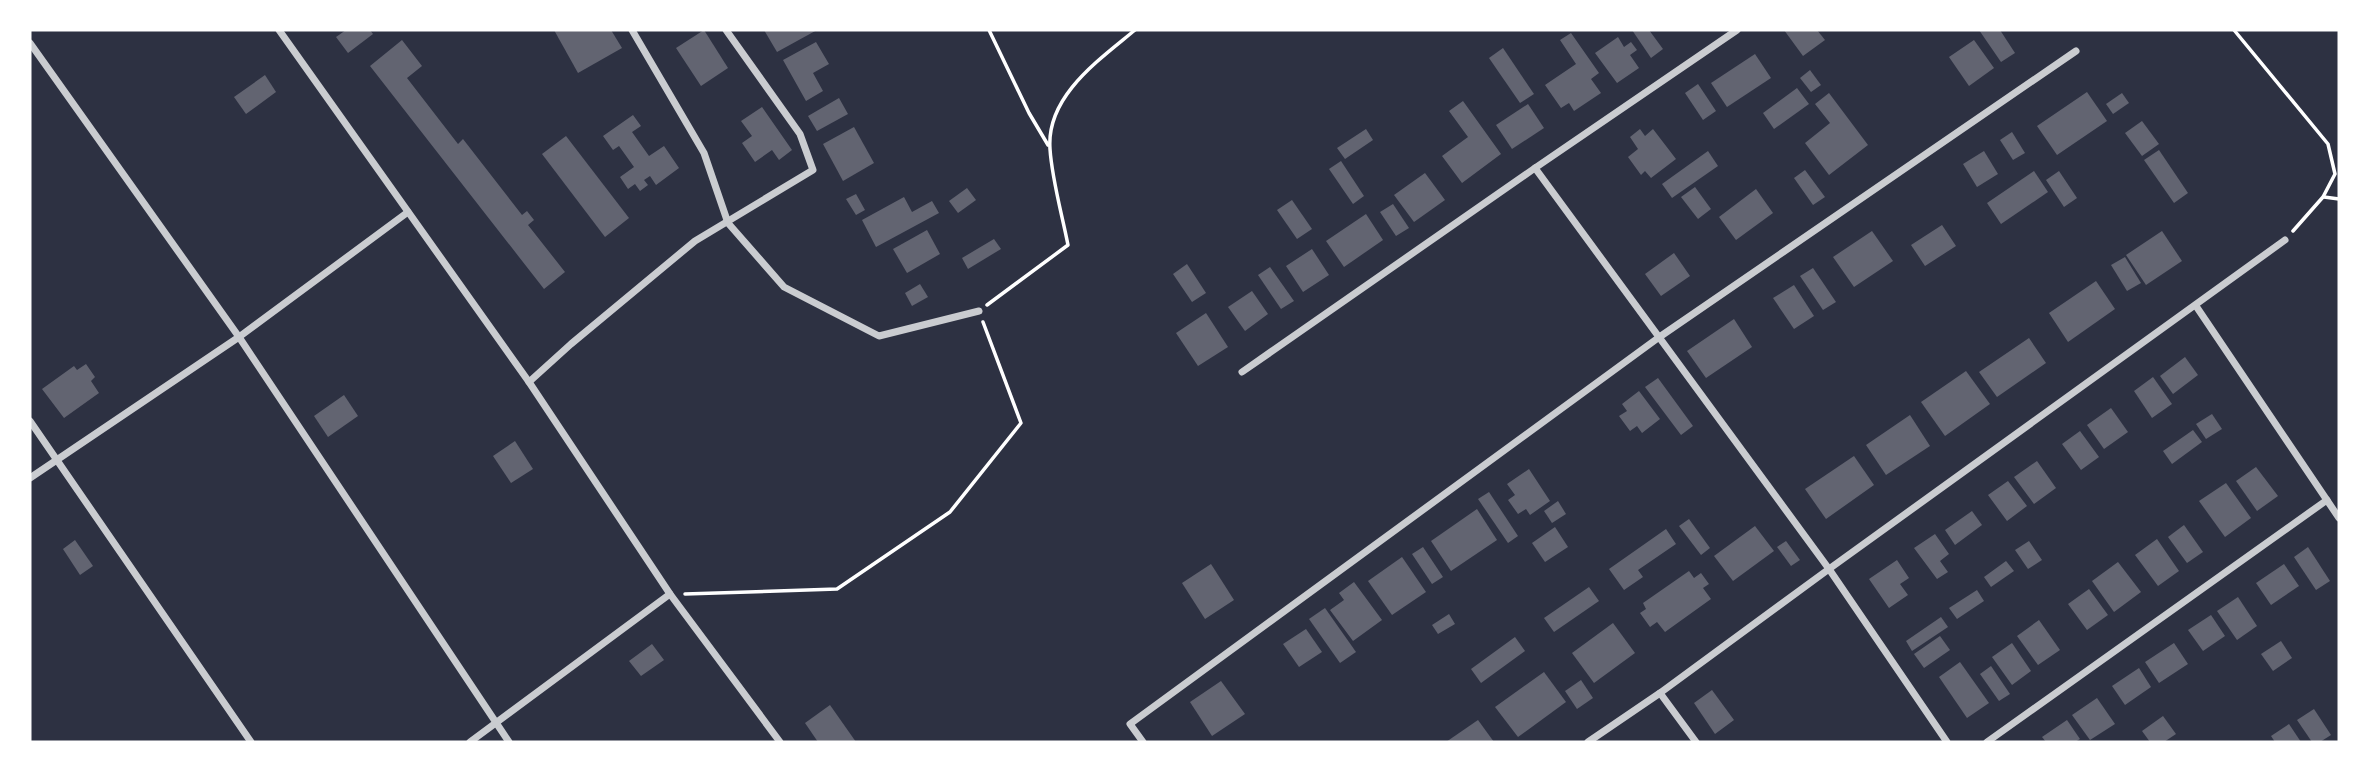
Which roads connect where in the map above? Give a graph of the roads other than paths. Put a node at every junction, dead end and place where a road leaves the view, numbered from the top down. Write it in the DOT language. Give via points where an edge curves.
graph roads {
  1 [pos="279,30"];
  2 [pos="632,30"];
  3 [pos="726,30"];
  4 [pos="1737,30"];
  5 [pos="30,43"];
  6 [pos="2076,51"];
  7 [pos="1535,167"];
  8 [pos="408,212"];
  9 [pos="728,223"];
  10 [pos="2285,240"];
  11 [pos="2196,306"];
  12 [pos="979,311"];
  13 [pos="239,337"];
  14 [pos="1658,338"];
  15 [pos="1242,372"];
  16 [pos="529,382"];
  17 [pos="30,421"];
  18 [pos="56,460"];
  19 [pos="30,478"];
  20 [pos="2327,500"];
  21 [pos="2339,518"];
  22 [pos="1829,569"];
  23 [pos="670,594"];
  24 [pos="1660,693"];
  25 [pos="497,724"];
  26 [pos="251,742"];
  27 [pos="470,742"];
  28 [pos="509,742"];
  29 [pos="780,742"];
  30 [pos="1143,742"];
  31 [pos="1588,742"];
  32 [pos="1696,742"];
  33 [pos="1947,742"];
  34 [pos="1987,742"];
  1 -- 8 [label="street"];
  2 -- 9 [label="street" via="704,153"];
  3 -- 9 [label="street" via="800,134 813,170"];
  4 -- 7 [label="street"];
  5 -- 13 [label="street"];
  6 -- 14 [label="street"];
  7 -- 14 [label="street"];
  7 -- 15 [label="street"];
  8 -- 13 [label="street"];
  8 -- 16 [label="street"];
  9 -- 12 [label="street" via="784,287 879,336"];
  9 -- 16 [label="street" via="695,241"];
  10 -- 11 [label="street"];
  11 -- 20 [label="street"];
  11 -- 22 [label="street"];
  13 -- 18 [label="street"];
  13 -- 25 [label="street"];
  14 -- 22 [label="street"];
  14 -- 30 [label="street" via="1130,724"];
  16 -- 23 [label="street"];
  17 -- 18 [label="street"];
  18 -- 19 [label="street"];
  18 -- 26 [label="street"];
  20 -- 21 [label="street"];
  20 -- 34 [label="street"];
  22 -- 24 [label="street"];
  22 -- 33 [label="street"];
  23 -- 25 [label="street"];
  23 -- 29 [label="street"];
  24 -- 31 [label="street"];
  24 -- 32 [label="street"];
  25 -- 27 [label="street"];
  25 -- 28 [label="street"];
}
